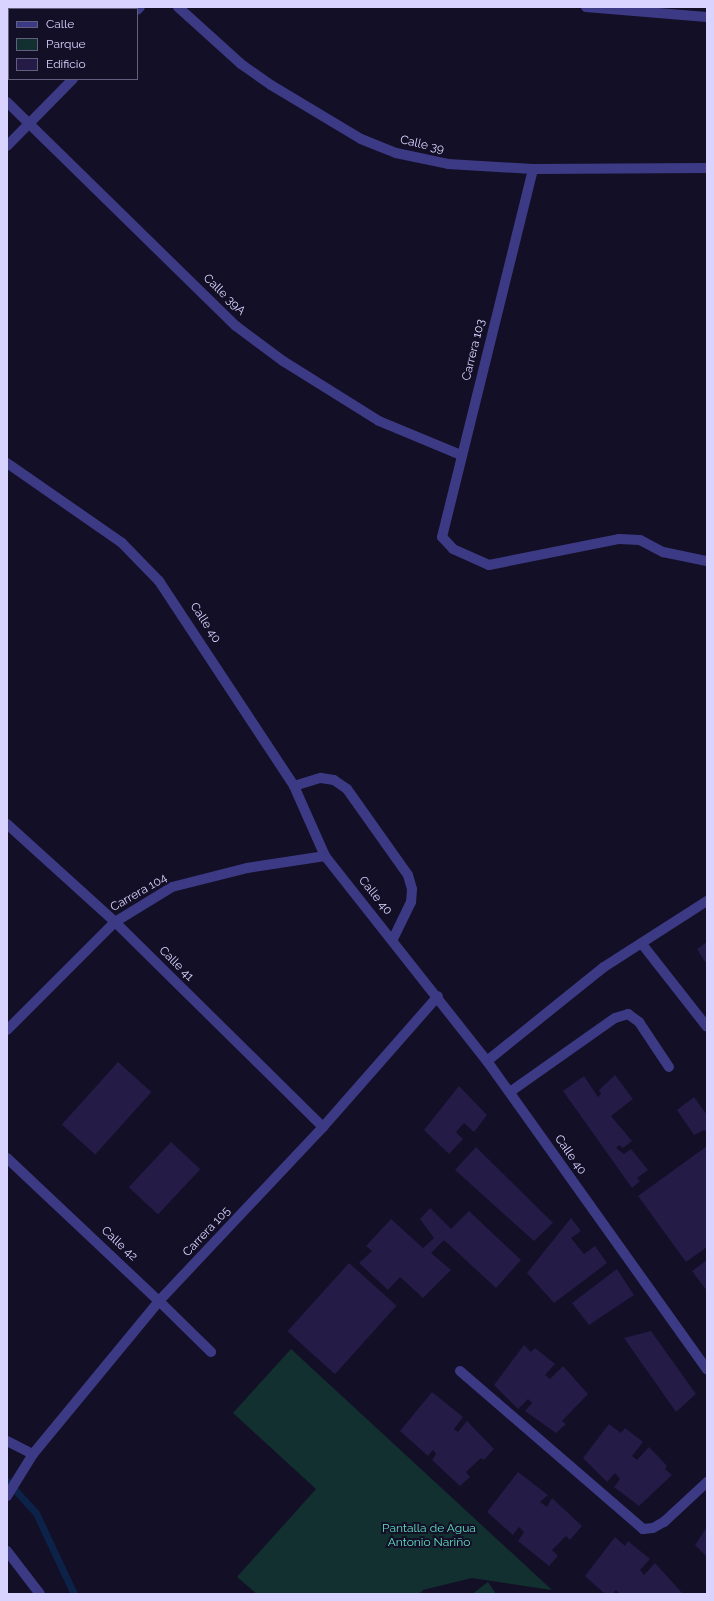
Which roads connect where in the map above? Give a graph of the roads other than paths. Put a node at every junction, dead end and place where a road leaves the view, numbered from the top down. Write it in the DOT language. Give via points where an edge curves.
graph roads {
  1 [pos="178,7"];
  2 [pos="586,7"];
  3 [pos="707,17"];
  4 [pos="72,80"];
  5 [pos="7,102"];
  6 [pos="30,124"];
  7 [pos="7,146"];
  8 [pos="707,168"];
  9 [pos="534,170"];
  10 [pos="461,454"];
  11 [pos="7,462"];
  12 [pos="707,561"];
  13 [pos="294,786"];
  14 [pos="7,824"];
  15 [pos="325,856"];
  16 [pos="707,901"];
  17 [pos="115,922"];
  18 [pos="393,939"];
  19 [pos="642,944"];
  20 [pos="438,996"];
  21 [pos="707,1027"];
  22 [pos="7,1030"];
  23 [pos="487,1061"];
  24 [pos="669,1068"];
  25 [pos="510,1092"];
  26 [pos="323,1127"];
  27 [pos="7,1158"];
  28 [pos="159,1301"];
  29 [pos="211,1352"];
  30 [pos="707,1369"];
  31 [pos="460,1371"];
  32 [pos="7,1441"];
  33 [pos="33,1454"];
  34 [pos="707,1482"];
  35 [pos="7,1496"];
  36 [pos="7,1551"];
  37 [pos="40,1594"];
  1 -- 9 [label="street, Calle 39" via="241,64 361,139 396,153 448,164"];
  2 -- 3 [label="street"];
  4 -- 6 [label="street"];
  5 -- 6 [label="street, Calle 39A"];
  6 -- 7 [label="street"];
  6 -- 10 [label="street, Calle 39A" via="236,326 283,361 379,421"];
  8 -- 9 [label="street, Calle 39"];
  9 -- 10 [label="street, Carrera 103"];
  10 -- 12 [label="street, Carrera 103" via="442,537 452,549 489,565 619,539 640,540 663,552"];
  11 -- 13 [label="street, Calle 40" via="122,543 159,581"];
  13 -- 15 [label="street, Calle 40"];
  13 -- 18 [label="street" via="321,778 334,780 340,784 408,875 412,889 411,902"];
  14 -- 17 [label="street, Calle 41"];
  15 -- 17 [label="street, Carrera 104" via="247,868 172,887"];
  15 -- 18 [label="street, Calle 40"];
  16 -- 19 [label="street"];
  17 -- 22 [label="street, Carrera 104"];
  17 -- 26 [label="street, Calle 41"];
  18 -- 20 [label="street, Calle 40"];
  19 -- 21 [label="street"];
  19 -- 23 [label="street" via="604,967"];
  20 -- 23 [label="street, Calle 40"];
  20 -- 26 [label="street, Carrera 105"];
  23 -- 25 [label="street, Calle 40"];
  24 -- 25 [label="street" via="639,1022 628,1014 615,1018"];
  25 -- 30 [label="street, Calle 40"];
  26 -- 28 [label="street, Carrera 105"];
  27 -- 28 [label="street, Calle 42"];
  28 -- 29 [label="street, Calle 42"];
  28 -- 33 [label="street, Carrera 105"];
  31 -- 34 [label="street" via="643,1528 653,1528 664,1522"];
  32 -- 33 [label="street"];
  33 -- 35 [label="street, Carrera 105"];
  36 -- 37 [label="street"];
}
